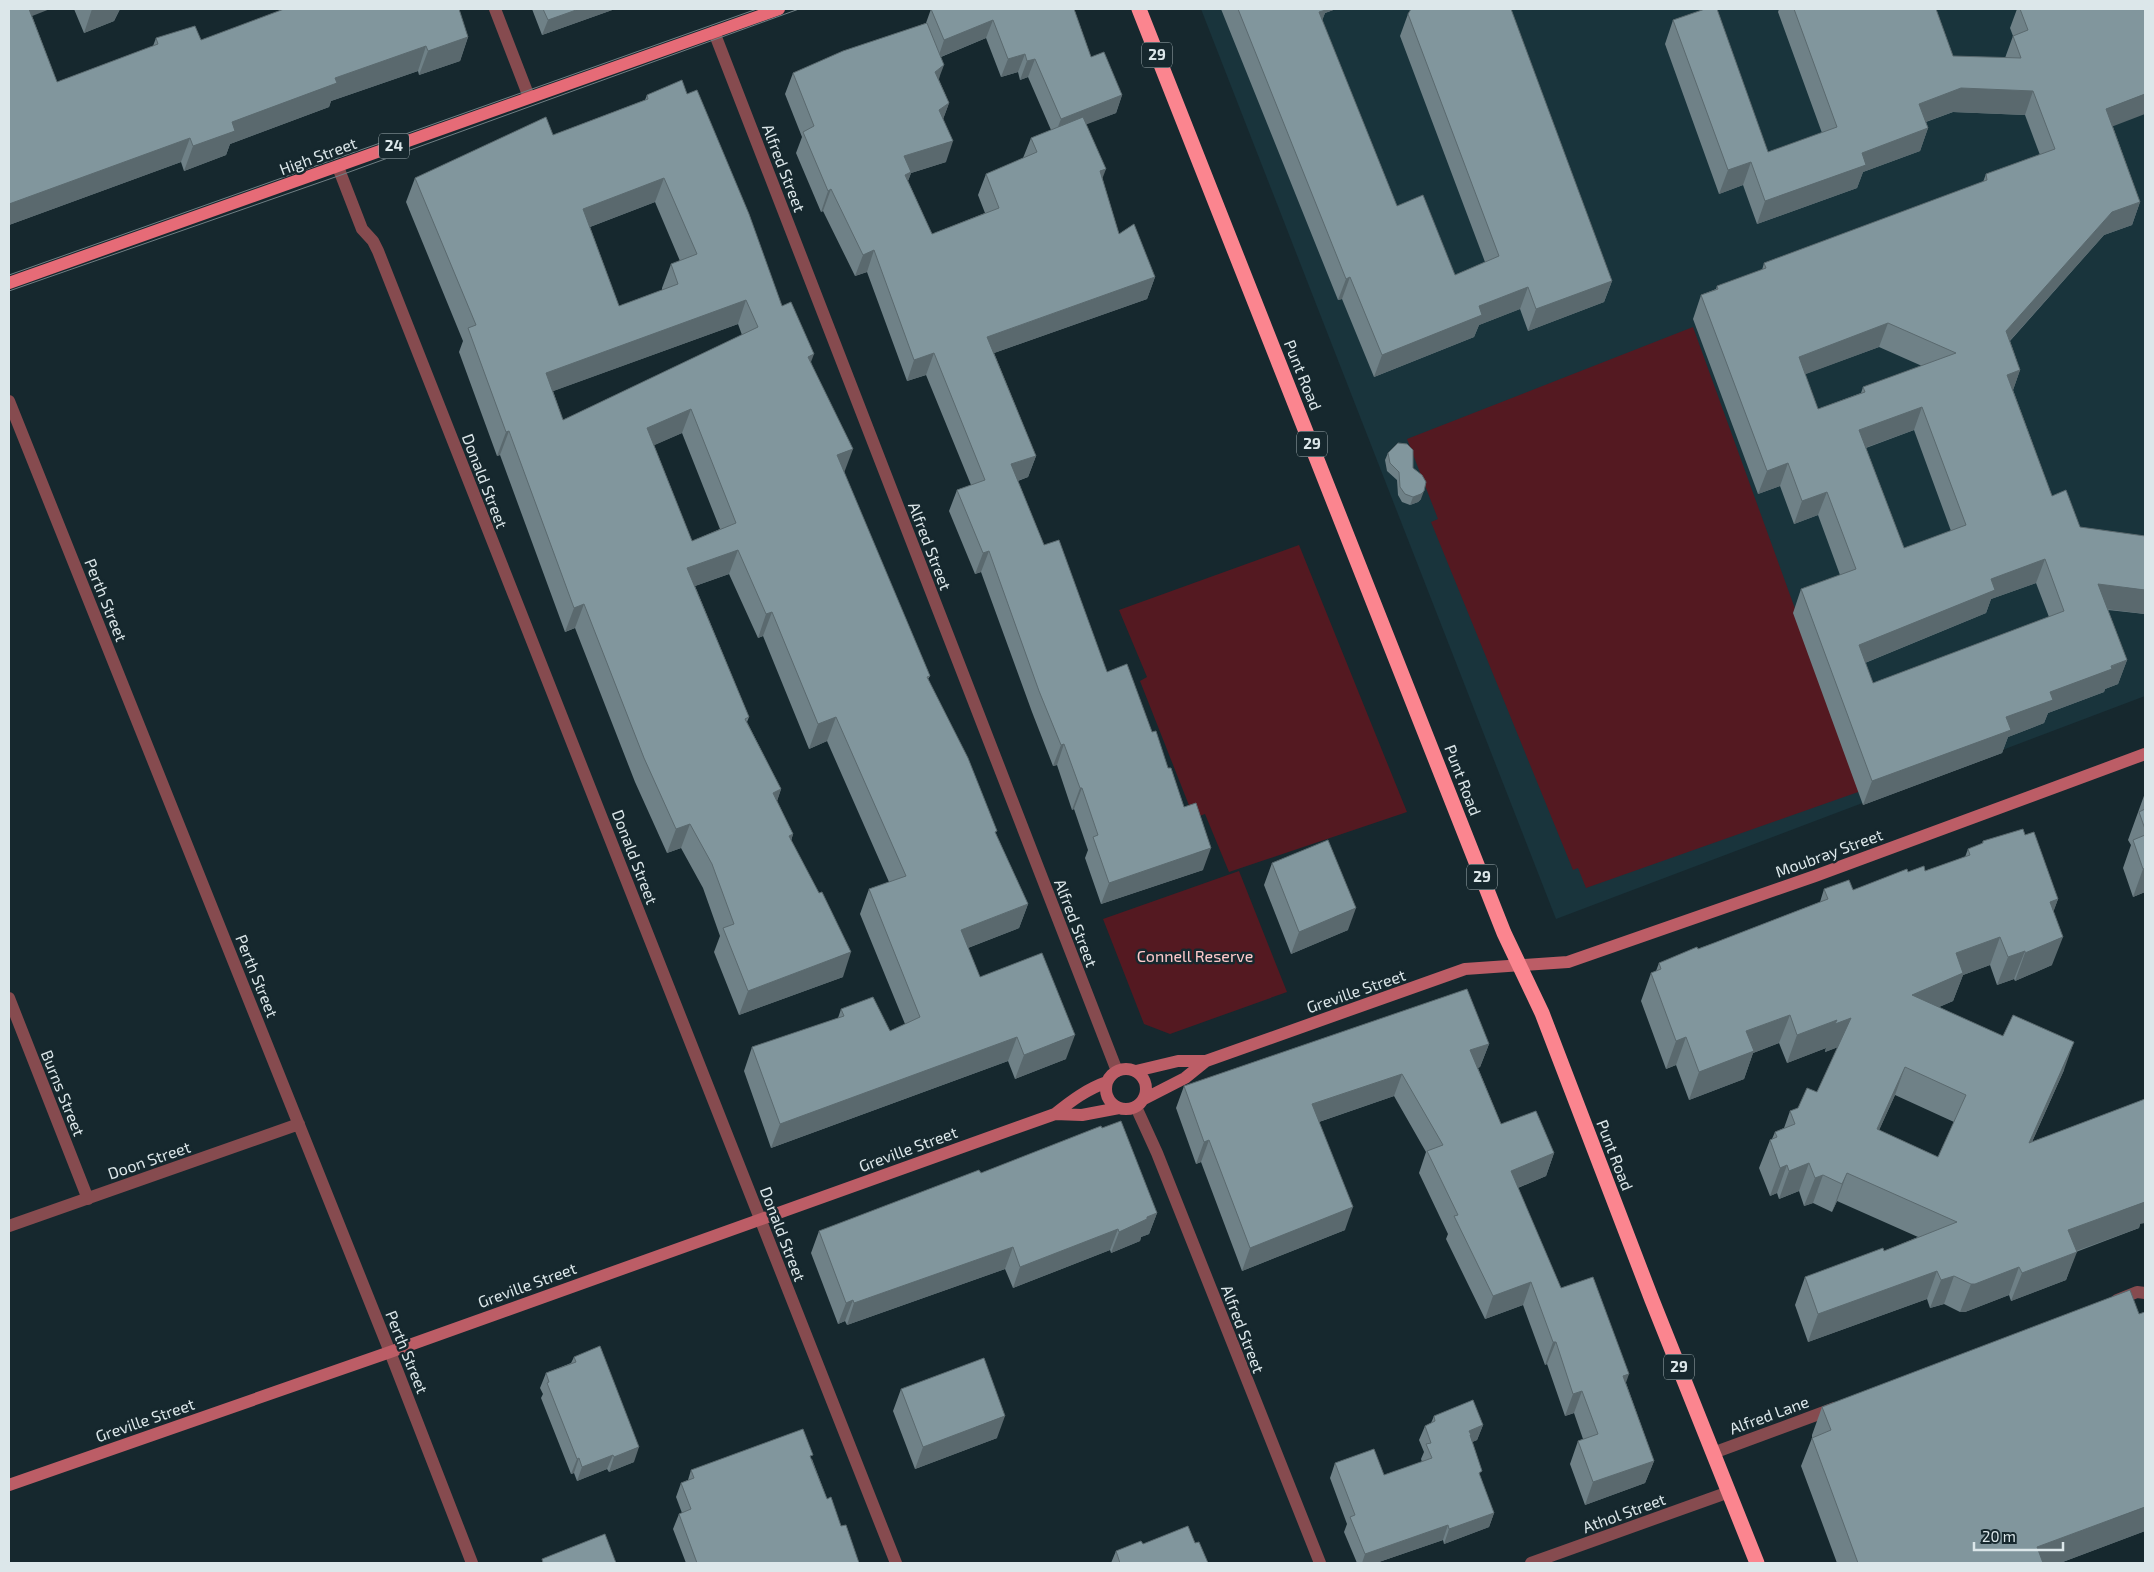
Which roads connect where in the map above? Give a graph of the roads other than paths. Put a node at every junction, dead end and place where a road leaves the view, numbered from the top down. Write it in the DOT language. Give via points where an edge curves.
graph roads {
  1 [pos="495,9"];
  2 [pos="779,9"];
  3 [pos="1139,9"];
  4 [pos="714,32"];
  5 [pos="529,97"];
  6 [pos="338,166"];
  7 [pos="9,283"];
  8 [pos="9,401"];
  9 [pos="2145,754"];
  10 [pos="1520,966"];
  11 [pos="9,998"];
  12 [pos="1206,1061"];
  13 [pos="1116,1071"];
  14 [pos="1136,1071"];
  15 [pos="1107,1082"];
  16 [pos="1140,1103"];
  17 [pos="1119,1108"];
  18 [pos="1055,1114"];
  19 [pos="299,1124"];
  20 [pos="88,1199"];
  21 [pos="760,1220"];
  22 [pos="9,1226"];
  23 [pos="2145,1292"];
  24 [pos="2102,1305"];
  25 [pos="390,1352"];
  26 [pos="1845,1405"];
  27 [pos="1713,1453"];
  28 [pos="9,1485"];
  29 [pos="1729,1492"];
  30 [pos="472,1563"];
  31 [pos="896,1563"];
  32 [pos="1320,1563"];
  33 [pos="1531,1563"];
  34 [pos="1757,1563"];
  1 -- 5 [label="street"];
  2 -- 4 [label="main road, High Street / 24"];
  3 -- 10 [label="highway, Punt Road / 29" via="1504,933"];
  4 -- 5 [label="main road, High Street / 24"];
  4 -- 13 [label="street, Alfred Street"];
  5 -- 6 [label="main road, High Street / 24"];
  6 -- 7 [label="main road, High Street / 24"];
  6 -- 21 [label="street, Donald Street" via="362,229 378,251"];
  8 -- 19 [label="street, Perth Street"];
  9 -- 10 [label="street, Moubray Street" via="1815,876 1568,962"];
  10 -- 12 [label="street, Greville Street" via="1466,968"];
  10 -- 27 [label="highway, Punt Road / 29" via="1542,1013"];
  11 -- 20 [label="street, Burns Street"];
  12 -- 14 [label="street, Greville Street" via="1178,1061"];
  12 -- 16 [label="street, Greville Street" via="1185,1078"];
  13 -- 14 [label="street"];
  13 -- 15 [label="street"];
  14 -- 16 [label="street" via="1145,1080 1146,1094"];
  15 -- 17 [label="street" via="1106,1094"];
  15 -- 18 [label="street, Greville Street" via="1074,1099"];
  16 -- 17 [label="street" via="1125,1110"];
  16 -- 32 [label="street, Alfred Street"];
  17 -- 18 [label="street, Greville Street" via="1082,1115"];
  18 -- 21 [label="street, Greville Street"];
  19 -- 20 [label="street, Doon Street"];
  19 -- 25 [label="street, Perth Street"];
  20 -- 22 [label="street, Doon Street"];
  21 -- 25 [label="street, Greville Street"];
  21 -- 31 [label="street, Donald Street"];
  23 -- 24 [label="street"];
  25 -- 28 [label="street, Greville Street"];
  25 -- 30 [label="street, Perth Street"];
  26 -- 27 [label="street, Alfred Lane"];
  27 -- 29 [label="highway, Punt Road / 29"];
  29 -- 33 [label="street, Athol Street"];
  29 -- 34 [label="highway, Punt Road / 29"];
}
